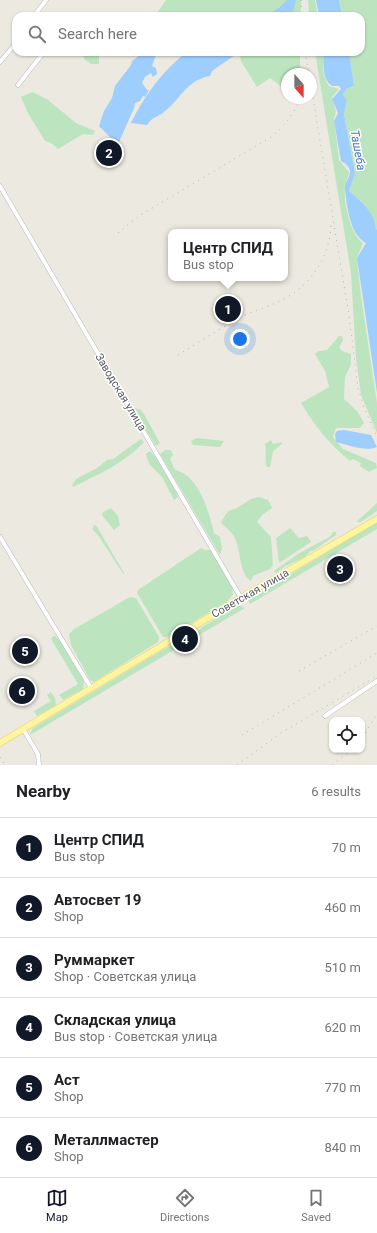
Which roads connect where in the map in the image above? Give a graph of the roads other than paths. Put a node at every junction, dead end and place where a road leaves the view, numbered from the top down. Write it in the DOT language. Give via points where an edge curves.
graph roads {
  1 [pos="46,0"];
  2 [pos="37,12"];
  3 [pos="12,48"];
  4 [pos="41,56"];
  5 [pos="0,62"];
  6 [pos="18,85"];
  7 [pos="0,186"];
  8 [pos="377,519"];
  9 [pos="0,537"];
  10 [pos="242,598"];
  11 [pos="377,681"];
  12 [pos="91,688"];
  13 [pos="325,716"];
  14 [pos="23,729"];
  15 [pos="0,743"];
  16 [pos="39,765"];
  1 -- 2 [label="street"];
  3 -- 5 [label="street"];
  4 -- 6 [label="street"];
  7 -- 10 [label="street, Заводская улица"];
  8 -- 10 [label="main road, Советская улица"];
  9 -- 12 [label="street"];
  10 -- 12 [label="main road, Советская улица"];
  11 -- 13 [label="street"];
  12 -- 14 [label="main road, Советская улица"];
  14 -- 15 [label="main road, Советская улица"];
  14 -- 16 [label="street" via="38,754"];
}
